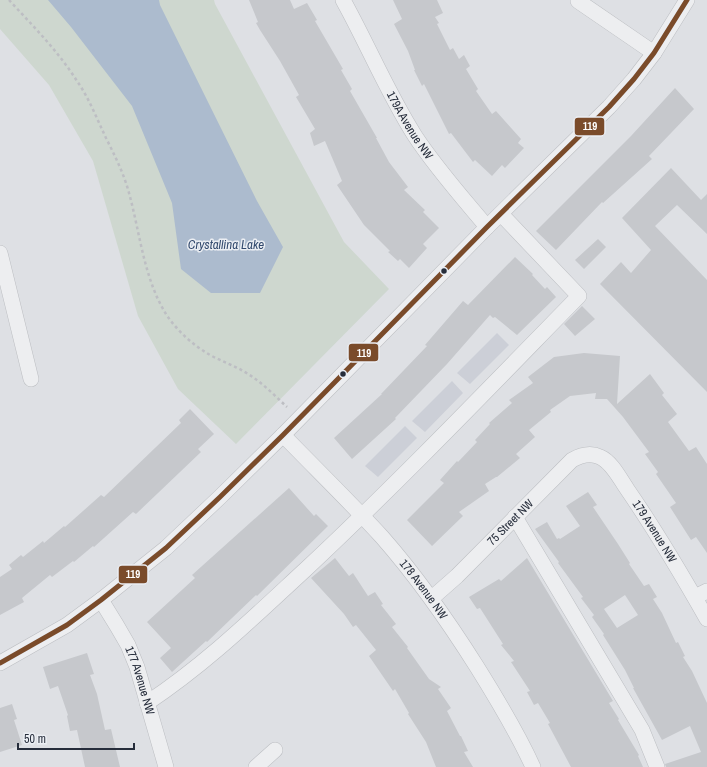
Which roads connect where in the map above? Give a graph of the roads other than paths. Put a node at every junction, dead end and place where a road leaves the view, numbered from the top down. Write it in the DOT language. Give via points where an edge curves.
graph roads {
  1 [pos="688,0"];
  2 [pos="578,1"];
  3 [pos="349,4"];
  4 [pos="654,53"];
  5 [pos="501,214"];
  6 [pos="487,227"];
  7 [pos="0,253"];
  8 [pos="31,379"];
  9 [pos="284,435"];
  10 [pos="592,454"];
  11 [pos="362,516"];
  12 [pos="515,517"];
  13 [pos="701,594"];
  14 [pos="432,598"];
  15 [pos="101,600"];
  16 [pos="707,619"];
  17 [pos="0,663"];
  18 [pos="147,702"];
  19 [pos="275,750"];
  20 [pos="166,767"];
  21 [pos="256,767"];
  22 [pos="533,767"];
  23 [pos="657,767"];
  1 -- 4 [label="street"];
  2 -- 4 [label="street"];
  3 -- 6 [label="street, 179A Avenue NW" via="394,100 415,136"];
  4 -- 5 [label="street" via="609,107"];
  5 -- 6 [label="street"];
  5 -- 11 [label="street" via="579,296"];
  6 -- 9 [label="street"];
  7 -- 8 [label="street"];
  9 -- 11 [label="street, 178 Avenue NW"];
  9 -- 15 [label="street" via="171,543"];
  10 -- 12 [label="street, 75 Street NW" via="581,455 572,460"];
  10 -- 13 [label="street, 179 Avenue NW" via="602,457 610,465"];
  11 -- 14 [label="street, 178 Avenue NW"];
  11 -- 18 [label="street" via="234,636 174,685"];
  12 -- 14 [label="street, 75 Street NW"];
  12 -- 23 [label="street" via="642,730"];
  13 -- 16 [label="street, 179 Avenue NW"];
  14 -- 22 [label="street, 178 Avenue NW" via="503,710"];
  15 -- 17 [label="street" via="67,625"];
  15 -- 18 [label="street, 177 Avenue NW" via="128,645"];
  18 -- 20 [label="street, 177 Avenue NW"];
  19 -- 21 [label="street"];
}
